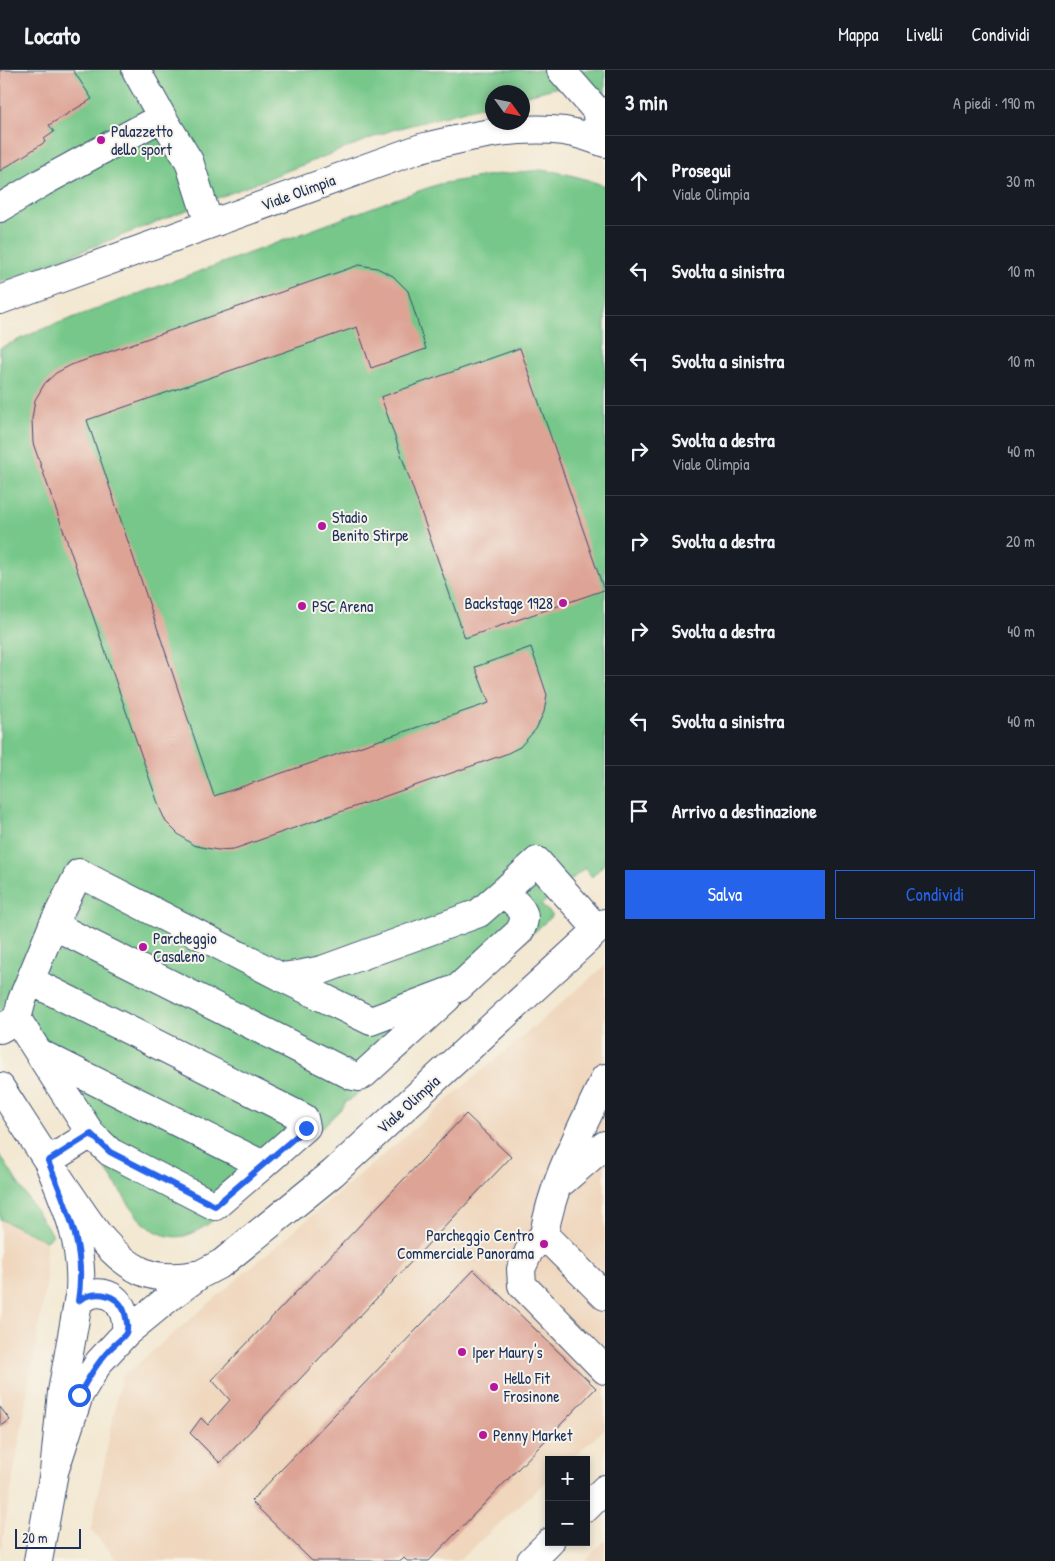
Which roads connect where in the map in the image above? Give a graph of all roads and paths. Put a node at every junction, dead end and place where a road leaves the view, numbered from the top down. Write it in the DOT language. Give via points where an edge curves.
graph roads {
  1 [pos="136,70"];
  2 [pos="561,70"];
  3 [pos="162,117"];
  4 [pos="599,141"];
  5 [pos="0,208"];
  6 [pos="209,224"];
  7 [pos="0,300"];
  8 [pos="503,892"];
  9 [pos="53,925"];
  10 [pos="602,926"];
  11 [pos="281,977"];
  12 [pos="31,981"];
  13 [pos="458,988"];
  14 [pos="9,1024"];
  15 [pos="39,1053"];
  16 [pos="605,1078"];
  17 [pos="0,1087"];
  18 [pos="91,1134"];
  19 [pos="605,1145"];
  20 [pos="48,1161"];
  21 [pos="263,1165"];
  22 [pos="556,1187"];
  23 [pos="544,1234"];
  24 [pos="202,1274"];
  25 [pos="605,1296"];
  26 [pos="78,1301"];
  27 [pos="126,1333"];
  28 [pos="605,1370"];
  29 [pos="54,1472"];
  30 [pos="605,1490"];
  31 [pos="590,1504"];
  32 [pos="546,1546"];
  33 [pos="38,1560"];
  34 [pos="531,1561"];
  1 -- 3 [label="street"];
  2 -- 4 [label="street" via="596,110"];
  3 -- 5 [label="street"];
  3 -- 6 [label="street" via="189,161"];
  4 -- 6 [label="street, Viale Olimpia" via="565,131 539,129 464,138 421,148"];
  6 -- 7 [label="street, Viale Olimpia"];
  8 -- 10 [label="street" via="537,861"];
  8 -- 11 [label="street" via="479,913 322,970"];
  8 -- 13 [label="street" via="522,910 524,925"];
  9 -- 11 [label="street" via="80,873"];
  9 -- 12 [label="street"];
  9 -- 13 [label="street" via="359,1077"];
  10 -- 24 [label="street, Viale Olimpia" via="333,1172 222,1263"];
  11 -- 13 [label="street" via="371,1021"];
  12 -- 14 [label="street"];
  12 -- 21 [label="street" via="304,1118 306,1128"];
  14 -- 15 [label="street"];
  15 -- 18 [label="street"];
  15 -- 21 [label="street"];
  16 -- 22 [label="street"];
  17 -- 20 [label="street, Viale Olimpia"];
  18 -- 20 [label="street"];
  18 -- 21 [label="street" via="110,1152 215,1206"];
  19 -- 22 [label="street"];
  20 -- 24 [label="street, Viale Olimpia" via="95,1231 130,1264 142,1272 164,1277"];
  20 -- 26 [label="street, Viale Olimpia" via="70,1214 76,1238 81,1274"];
  22 -- 23 [label="street"];
  23 -- 25 [label="street"];
  23 -- 28 [label="street" via="529,1251 521,1269 522,1285"];
  24 -- 27 [label="street, Viale Olimpia"];
  26 -- 27 [label="street" via="86,1295 112,1297 123,1308"];
  26 -- 29 [label="street, Viale Olimpia" via="62,1392"];
  27 -- 29 [label="street, Viale Olimpia" via="99,1362 79,1395"];
  29 -- 33 [label="street, Viale Olimpia"];
  30 -- 31 [label="street"];
  32 -- 34 [label="street"];
}
